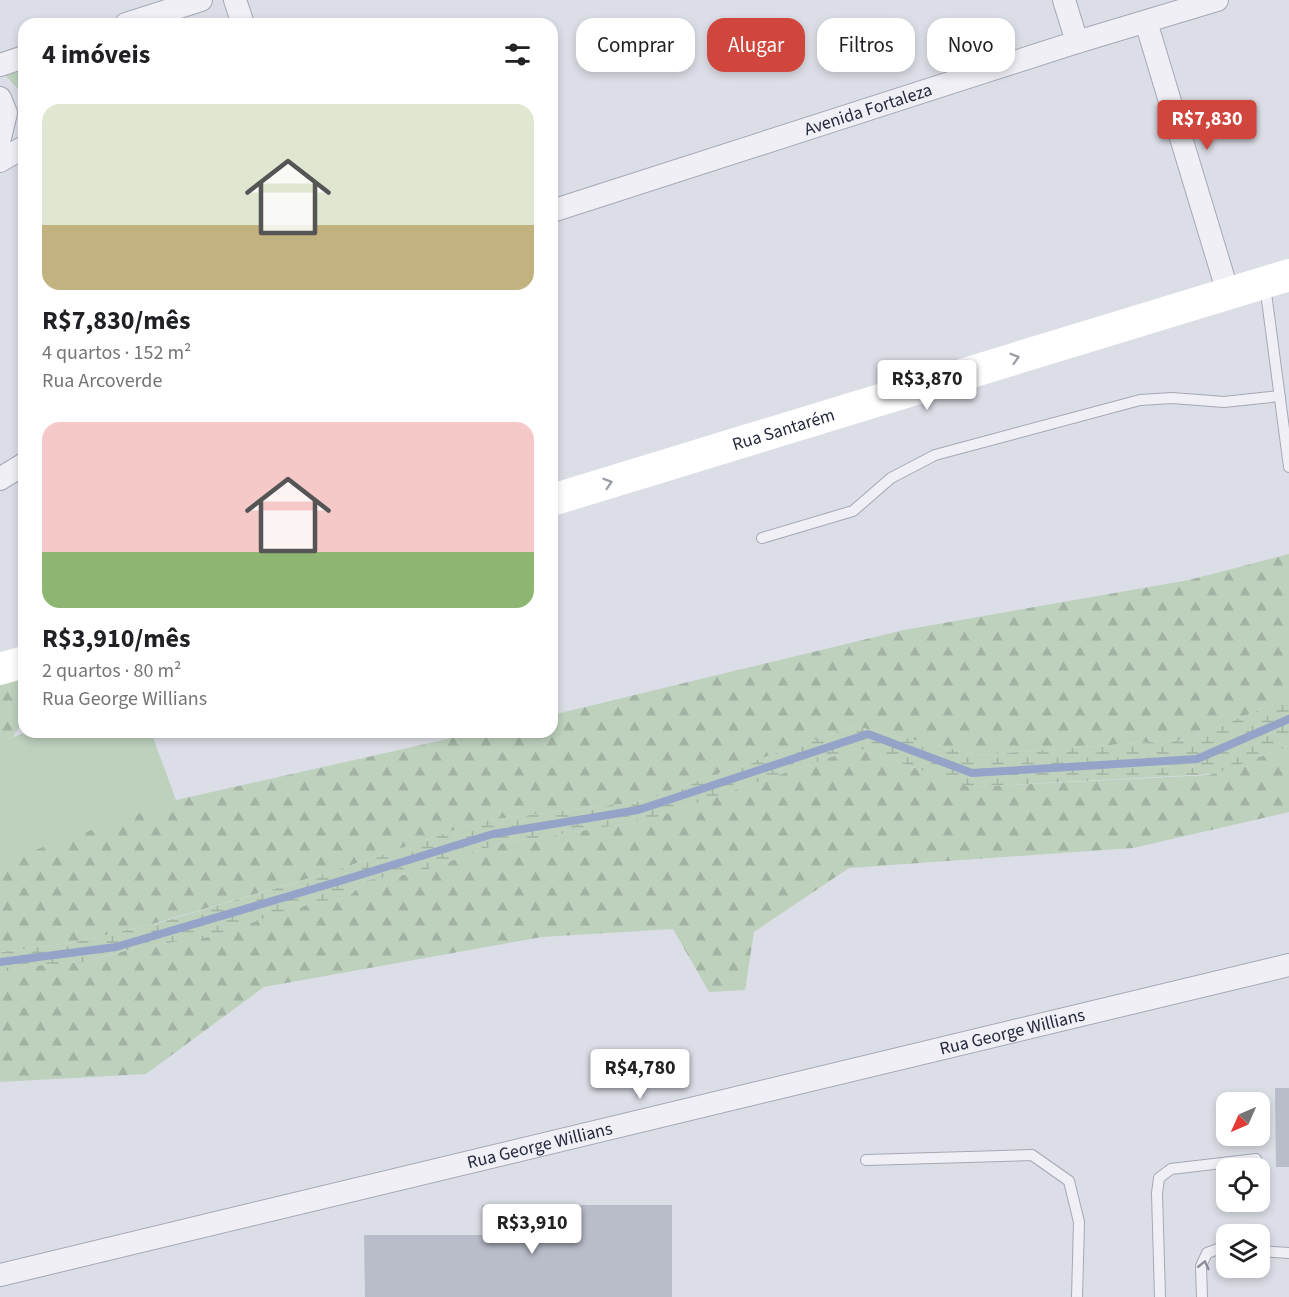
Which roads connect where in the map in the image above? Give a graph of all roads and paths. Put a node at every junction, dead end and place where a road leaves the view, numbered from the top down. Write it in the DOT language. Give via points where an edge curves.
graph roads {
  1 [pos="201,0"];
  2 [pos="1064,0"];
  3 [pos="1217,0"];
  4 [pos="145,18"];
  5 [pos="1146,22"];
  6 [pos="1077,42"];
  7 [pos="18,59"];
  8 [pos="0,64"];
  9 [pos="0,98"];
  10 [pos="0,138"];
  11 [pos="18,150"];
  12 [pos="0,161"];
  13 [pos="558,209"];
  14 [pos="1277,278"];
  15 [pos="1228,293"];
  16 [pos="1280,396"];
  17 [pos="1289,467"];
  18 [pos="18,468"];
  19 [pos="0,479"];
  20 [pos="558,499"];
  21 [pos="762,538"];
  22 [pos="18,664"];
  23 [pos="0,669"];
  24 [pos="1289,965"];
  25 [pos="866,1160"];
  26 [pos="1216,1164"];
  27 [pos="1216,1250"];
  28 [pos="1270,1252"];
  29 [pos="1289,1253"];
  30 [pos="0,1275"];
  31 [pos="1077,1297"];
  32 [pos="1160,1297"];
  33 [pos="1202,1297"];
  1 -- 4 [label="street"];
  2 -- 6 [label="street"];
  3 -- 5 [label="street, Avenida Fortaleza"];
  5 -- 6 [label="street, Avenida Fortaleza"];
  5 -- 15 [label="street"];
  6 -- 13 [label="street, Avenida Fortaleza"];
  7 -- 8 [label="street"];
  9 -- 10 [label="street" via="6,113"];
  11 -- 12 [label="street"];
  14 -- 15 [label="street, Rua Santarém"];
  14 -- 16 [label="lane"];
  20 -- 15 [label="street, Rua Santarém, one-way"];
  16 -- 17 [label="lane"];
  16 -- 21 [label="lane" via="1224,402 1140,400 935,455 891,478 853,511"];
  18 -- 19 [label="street"];
  22 -- 23 [label="street"];
  24 -- 30 [label="street, Rua George Willians"];
  25 -- 31 [label="lane" via="1032,1155 1069,1181 1078,1222"];
  26 -- 32 [label="lane" via="1171,1169 1159,1178"];
  33 -- 27 [label="lane, one-way" via="1202,1266 1207,1254"];
  28 -- 29 [label="lane"];
}
